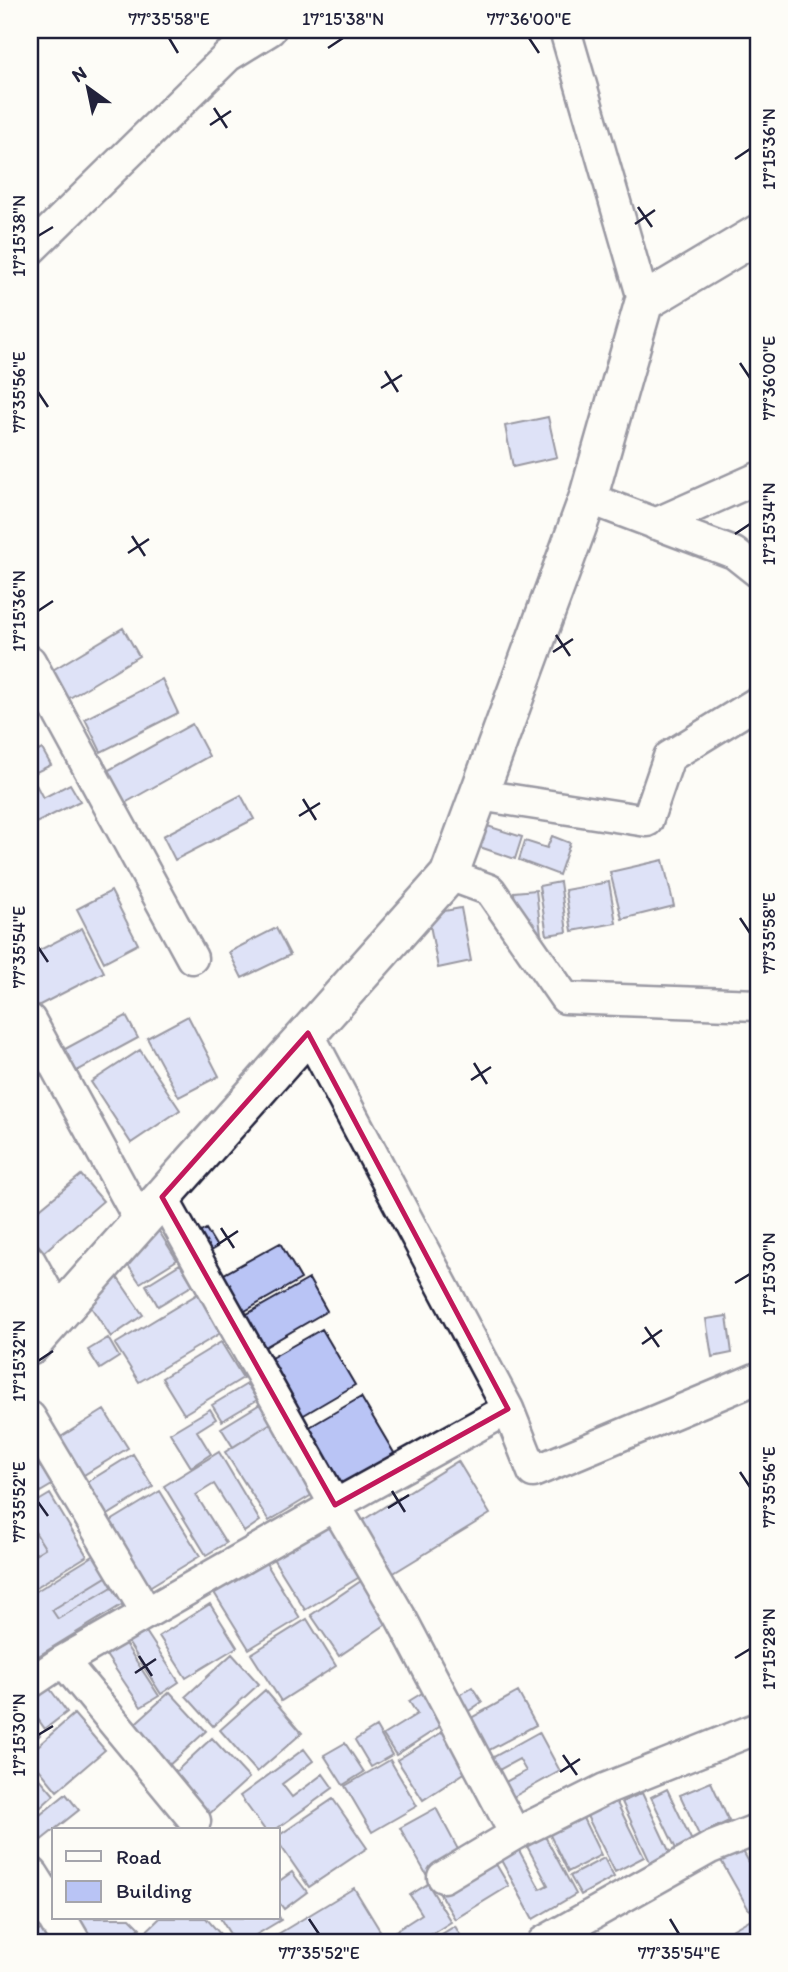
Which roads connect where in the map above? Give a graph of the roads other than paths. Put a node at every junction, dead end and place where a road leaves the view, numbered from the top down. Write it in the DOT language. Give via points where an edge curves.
graph roads {
  1 [pos="270,30"];
  2 [pos="565,30"];
  3 [pos="758,234"];
  4 [pos="30,250"];
  5 [pos="644,302"];
  6 [pos="758,478"];
  7 [pos="588,498"];
  8 [pos="655,524"];
  9 [pos="758,572"];
  10 [pos="30,661"];
  11 [pos="758,702"];
  12 [pos="479,795"];
  13 [pos="449,875"];
  14 [pos="191,958"];
  15 [pos="758,1005"];
  16 [pos="30,1020"];
  17 [pos="308,1033"];
  18 [pos="151,1209"];
  19 [pos="30,1261"];
  20 [pos="59,1313"];
  21 [pos="30,1346"];
  22 [pos="758,1378"];
  23 [pos="508,1409"];
  24 [pos="30,1417"];
  25 [pos="335,1505"];
  26 [pos="147,1613"];
  27 [pos="63,1661"];
  28 [pos="30,1683"];
  29 [pos="758,1728"];
  30 [pos="195,1821"];
  31 [pos="758,1829"];
  32 [pos="515,1834"];
  33 [pos="30,1876"];
  34 [pos="443,1877"];
  35 [pos="52,1911"];
  36 [pos="57,1920"];
  37 [pos="71,1942"];
  38 [pos="542,1942"];
  1 -- 4 [label="street" via="228,56"];
  2 -- 5 [label="street"];
  3 -- 5 [label="street"];
  5 -- 7 [label="street"];
  6 -- 8 [label="street"];
  7 -- 8 [label="street"];
  7 -- 12 [label="street"];
  8 -- 9 [label="street" via="734,553"];
  10 -- 14 [label="street"];
  11 -- 12 [label="street" via="669,757 647,821"];
  12 -- 13 [label="street"];
  13 -- 15 [label="street" via="490,890 565,998"];
  13 -- 17 [label="street"];
  16 -- 18 [label="street"];
  17 -- 18 [label="street"];
  17 -- 23 [label="street"];
  18 -- 20 [label="street"];
  18 -- 25 [label="street"];
  19 -- 20 [label="street"];
  20 -- 21 [label="street"];
  22 -- 23 [label="street" via="533,1472"];
  23 -- 25 [label="street"];
  24 -- 26 [label="street"];
  25 -- 26 [label="street"];
  25 -- 32 [label="street" via="401,1618"];
  26 -- 27 [label="street"];
  27 -- 28 [label="street"];
  27 -- 30 [label="street"];
  29 -- 32 [label="street" via="605,1789"];
  31 -- 38 [label="street" via="710,1847"];
  32 -- 34 [label="street"];
  33 -- 35 [label="street"];
  36 -- 37 [label="street"];
}
